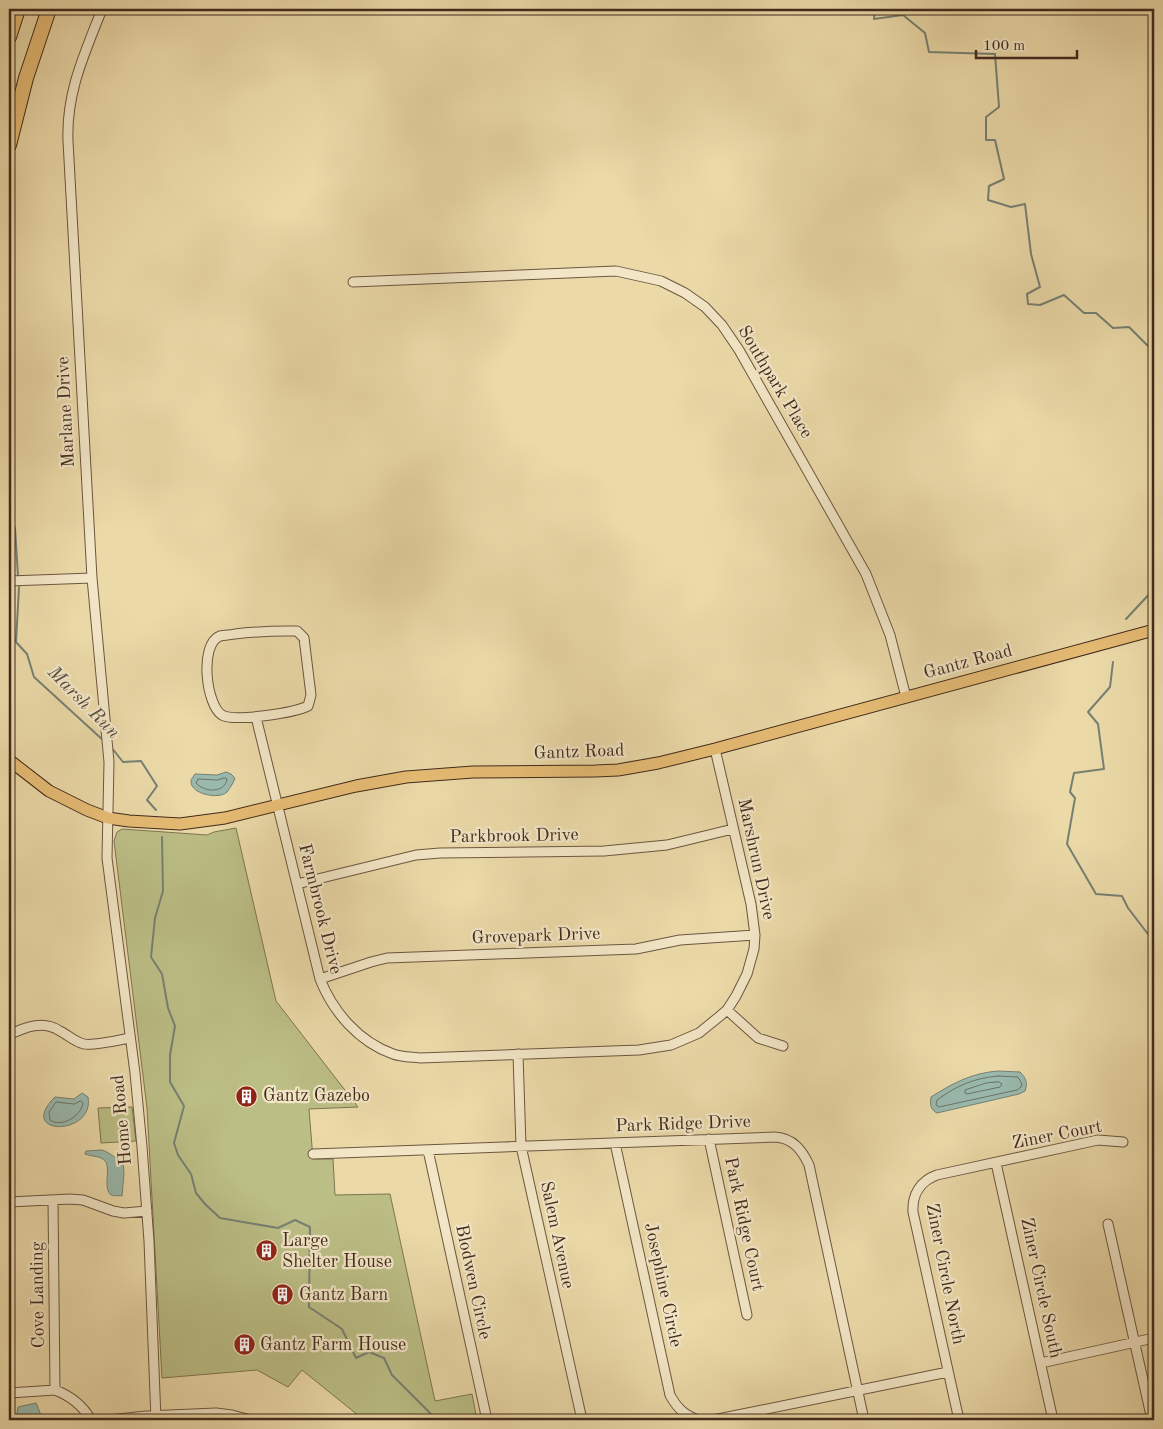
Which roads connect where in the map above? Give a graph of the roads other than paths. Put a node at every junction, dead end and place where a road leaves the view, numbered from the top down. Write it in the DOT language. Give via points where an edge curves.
graph roads {
  1 [pos="18,9"];
  2 [pos="49,9"];
  3 [pos="54,9"];
  4 [pos="102,9"];
  5 [pos="41,31"];
  6 [pos="9,37"];
  7 [pos="9,145"];
  8 [pos="352,282"];
  9 [pos="92,578"];
  10 [pos="9,581"];
  11 [pos="1154,630"];
  12 [pos="906,697"];
  13 [pos="256,716"];
  14 [pos="715,749"];
  15 [pos="9,760"];
  16 [pos="278,805"];
  17 [pos="108,818"];
  18 [pos="733,829"];
  19 [pos="297,884"];
  20 [pos="755,935"];
  21 [pos="320,979"];
  22 [pos="727,1010"];
  23 [pos="9,1035"];
  24 [pos="130,1038"];
  25 [pos="783,1046"];
  26 [pos="538,1053"];
  27 [pos="518,1054"];
  28 [pos="709,1139"];
  29 [pos="1123,1142"];
  30 [pos="615,1143"];
  31 [pos="521,1146"];
  32 [pos="428,1150"];
  33 [pos="313,1154"];
  34 [pos="996,1163"];
  35 [pos="53,1200"];
  36 [pos="9,1202"];
  37 [pos="147,1211"];
  38 [pos="1108,1224"];
  39 [pos="747,1315"];
  40 [pos="1154,1338"];
  41 [pos="1135,1342"];
  42 [pos="1040,1363"];
  43 [pos="948,1372"];
  44 [pos="55,1390"];
  45 [pos="858,1391"];
  46 [pos="9,1393"];
  47 [pos="1152,1406"];
  48 [pos="156,1418"];
  49 [pos="91,1420"];
  50 [pos="109,1420"];
  51 [pos="251,1420"];
  52 [pos="287,1420"];
  53 [pos="292,1420"];
  54 [pos="487,1420"];
  55 [pos="582,1420"];
  56 [pos="700,1420"];
  57 [pos="713,1420"];
  58 [pos="864,1420"];
  59 [pos="958,1420"];
  60 [pos="1053,1420"];
  61 [pos="1152,1420"];
  1 -- 6 [label="highway"];
  2 -- 5 [label="highway"];
  3 -- 5 [label="highway"];
  4 -- 9 [label="street, Marlane Drive" via="74,83 68,126"];
  5 -- 7 [label="highway"];
  8 -- 12 [label="street, Southpark Place" via="616,271 661,281 705,307 739,350 866,574 890,635"];
  9 -- 10 [label="street"];
  9 -- 17 [label="street, Marlane Drive" via="110,774"];
  11 -- 12 [label="main road, Gantz Road"];
  12 -- 14 [label="main road, Gantz Road"];
  13 -- 13 [label="street" via="228,717 220,714 207,679 207,652 220,636 254,632 301,633 311,695 308,706"];
  13 -- 16 [label="street, Farmbrook Drive"];
  14 -- 16 [label="main road, Gantz Road" via="618,770 473,772 406,777"];
  14 -- 18 [label="street, Marshrun Drive"];
  15 -- 17 [label="main road, Gantz Road" via="55,795"];
  16 -- 17 [label="main road, Gantz Road" via="225,818 180,824"];
  16 -- 19 [label="street, Farmbrook Drive"];
  17 -- 24 [label="street, Home Road" via="110,889"];
  18 -- 19 [label="street, Parkbrook Drive" via="667,845 604,851 416,856"];
  18 -- 20 [label="street, Marshrun Drive"];
  19 -- 21 [label="street, Farmbrook Drive"];
  20 -- 21 [label="street, Grovepark Drive" via="680,940 636,949 387,958"];
  20 -- 22 [label="street, Marshrun Drive" via="747,974"];
  21 -- 27 [label="street, Farmbrook Drive" via="325,992 350,1026 372,1045 395,1055 420,1058"];
  22 -- 25 [label="street" via="758,1038"];
  22 -- 26 [label="street, Marshrun Drive" via="699,1033 672,1046"];
  23 -- 24 [label="street" via="27,1026 39,1025 58,1029 85,1044"];
  24 -- 37 [label="street, Home Road"];
  26 -- 27 [label="street, Farmbrook Drive"];
  27 -- 31 [label="street, Salem Avenue"];
  28 -- 30 [label="street, Park Ridge Drive"];
  28 -- 39 [label="street, Park Ridge Court"];
  28 -- 45 [label="street, Park Ridge Drive" via="782,1137 794,1143 805,1156"];
  29 -- 34 [label="street, Ziner Court" via="1098,1140"];
  30 -- 31 [label="street, Park Ridge Drive"];
  30 -- 56 [label="street, Josephine Circle" via="670,1394 679,1409"];
  31 -- 32 [label="street, Park Ridge Drive"];
  31 -- 55 [label="street, Salem Avenue"];
  32 -- 33 [label="street, Park Ridge Drive"];
  32 -- 54 [label="street, Blodwen Circle"];
  34 -- 42 [label="street, Ziner Circle South"];
  34 -- 43 [label="street, Ziner Circle North" via="931,1177 914,1196 913,1212"];
  35 -- 36 [label="street"];
  35 -- 37 [label="street" via="83,1200 113,1212"];
  35 -- 44 [label="street, Cove Landing"];
  37 -- 48 [label="street, Home Road"];
  38 -- 41 [label="street"];
  40 -- 41 [label="street"];
  41 -- 42 [label="street"];
  41 -- 47 [label="street"];
  42 -- 60 [label="street, Ziner Circle South"];
  43 -- 45 [label="street"];
  43 -- 59 [label="street, Ziner Circle North"];
  44 -- 46 [label="street"];
  44 -- 49 [label="street" via="81,1406"];
  45 -- 57 [label="street"];
  45 -- 58 [label="street, Park Ridge Drive"];
  47 -- 61 [label="street"];
  48 -- 50 [label="street"];
  48 -- 51 [label="street" via="216,1414"];
  52 -- 53 [label="street"];
}
